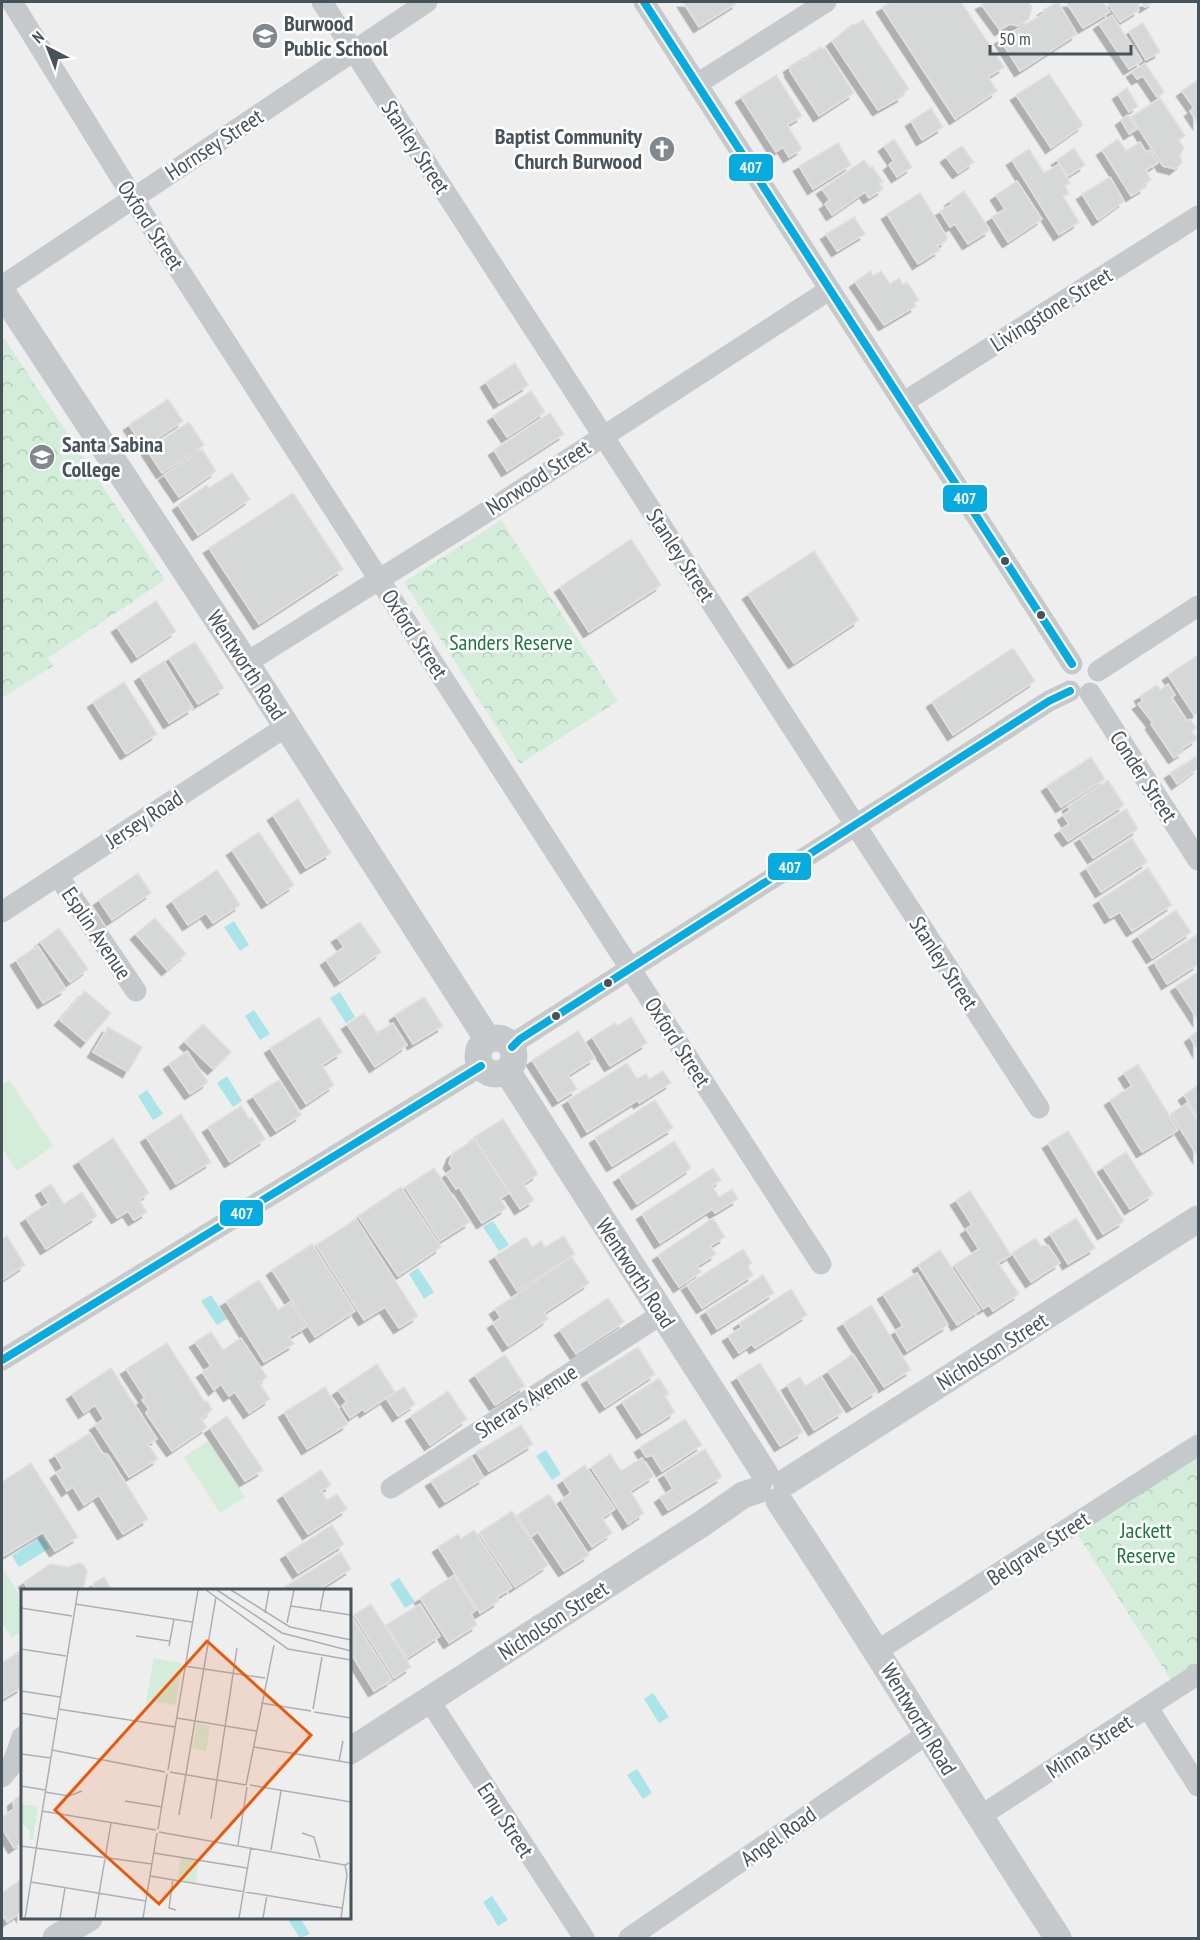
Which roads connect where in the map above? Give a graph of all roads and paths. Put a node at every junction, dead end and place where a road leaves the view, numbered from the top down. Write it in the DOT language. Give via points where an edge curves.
graph roads {
  1 [pos="12,2"];
  2 [pos="322,2"];
  3 [pos="427,2"];
  4 [pos="644,2"];
  5 [pos="825,2"];
  6 [pos="354,52"];
  7 [pos="697,84"];
  8 [pos="133,198"];
  9 [pos="1198,216"];
  10 [pos="2,285"];
  11 [pos="829,290"];
  12 [pos="2,292"];
  13 [pos="904,402"];
  14 [pos="604,434"];
  15 [pos="380,579"];
  16 [pos="1198,606"];
  17 [pos="246,663"];
  18 [pos="1072,664"];
  19 [pos="1098,672"];
  20 [pos="1080,692"];
  21 [pos="286,726"];
  22 [pos="855,827"];
  23 [pos="1198,860"];
  24 [pos="58,876"];
  25 [pos="2,912"];
  26 [pos="631,968"];
  27 [pos="136,991"];
  28 [pos="502,1052"];
  29 [pos="481,1066"];
  30 [pos="1039,1108"];
  31 [pos="1198,1219"];
  32 [pos="821,1264"];
  33 [pos="662,1314"];
  34 [pos="2,1360"];
  35 [pos="1198,1444"];
  36 [pos="772,1487"];
  37 [pos="390,1488"];
  38 [pos="877,1652"];
  39 [pos="1198,1674"];
  40 [pos="429,1700"];
  41 [pos="1148,1708"];
  42 [pos="927,1734"];
  43 [pos="21,1740"];
  44 [pos="351,1750"];
  45 [pos="2,1777"];
  46 [pos="1198,1786"];
  47 [pos="979,1817"];
  48 [pos="86,1919"];
  49 [pos="56,1938"];
  50 [pos="584,1938"];
  51 [pos="629,1938"];
  52 [pos="1058,1938"];
  1 -- 8 [label="street, Oxford Street"];
  2 -- 6 [label="street, Stanley Street"];
  3 -- 6 [label="street, Hornsey Street"];
  4 -- 7 [label="street"];
  5 -- 7 [label="street"];
  6 -- 8 [label="street, Hornsey Street"];
  6 -- 14 [label="street, Stanley Street"];
  7 -- 11 [label="street"];
  8 -- 10 [label="street, Hornsey Street"];
  8 -- 15 [label="street, Oxford Street"];
  9 -- 13 [label="street, Livingstone Street"];
  11 -- 13 [label="street"];
  11 -- 14 [label="street, Norwood Street"];
  12 -- 17 [label="street, Wentworth Road"];
  13 -- 18 [label="street"];
  14 -- 15 [label="street, Norwood Street"];
  14 -- 22 [label="street, Stanley Street"];
  15 -- 17 [label="street, Norwood Street"];
  15 -- 26 [label="street, Oxford Street"];
  16 -- 19 [label="street"];
  17 -- 21 [label="street, Wentworth Road"];
  18 -- 19 [label="street" via="1087,662"];
  18 -- 20 [label="street" via="1067,670 1066,684"];
  19 -- 20 [label="street" via="1098,684"];
  20 -- 22 [label="street" via="1048,701"];
  20 -- 23 [label="street, Conder Street"];
  21 -- 24 [label="street, Jersey Road"];
  21 -- 28 [label="street, Wentworth Road"];
  22 -- 26 [label="street"];
  22 -- 30 [label="street, Stanley Street"];
  24 -- 25 [label="street, Jersey Road"];
  24 -- 27 [label="street, Esplin Avenue"];
  26 -- 28 [label="street"];
  26 -- 32 [label="street, Oxford Street"];
  28 -- 29 [label="street" via="502,1073 490,1073"];
  28 -- 33 [label="street, Wentworth Road"];
  29 -- 34 [label="street"];
  31 -- 36 [label="street, Nicholson Street"];
  33 -- 36 [label="street, Wentworth Road"];
  33 -- 37 [label="street, Sherars Avenue"];
  35 -- 38 [label="street, Belgrave Street"];
  36 -- 38 [label="street, Wentworth Road"];
  36 -- 40 [label="street, Nicholson Street" via="743,1495"];
  38 -- 42 [label="street, Wentworth Road"];
  39 -- 41 [label="street, Minna Street"];
  40 -- 44 [label="street, Nicholson Street"];
  40 -- 50 [label="street, Emu Street"];
  41 -- 46 [label="street"];
  41 -- 47 [label="street, Minna Street"];
  42 -- 47 [label="street, Wentworth Road"];
  42 -- 51 [label="street, Angel Road"];
  43 -- 45 [label="street" via="12,1765"];
  47 -- 52 [label="street, Wentworth Road"];
  48 -- 49 [label="street"];
}
